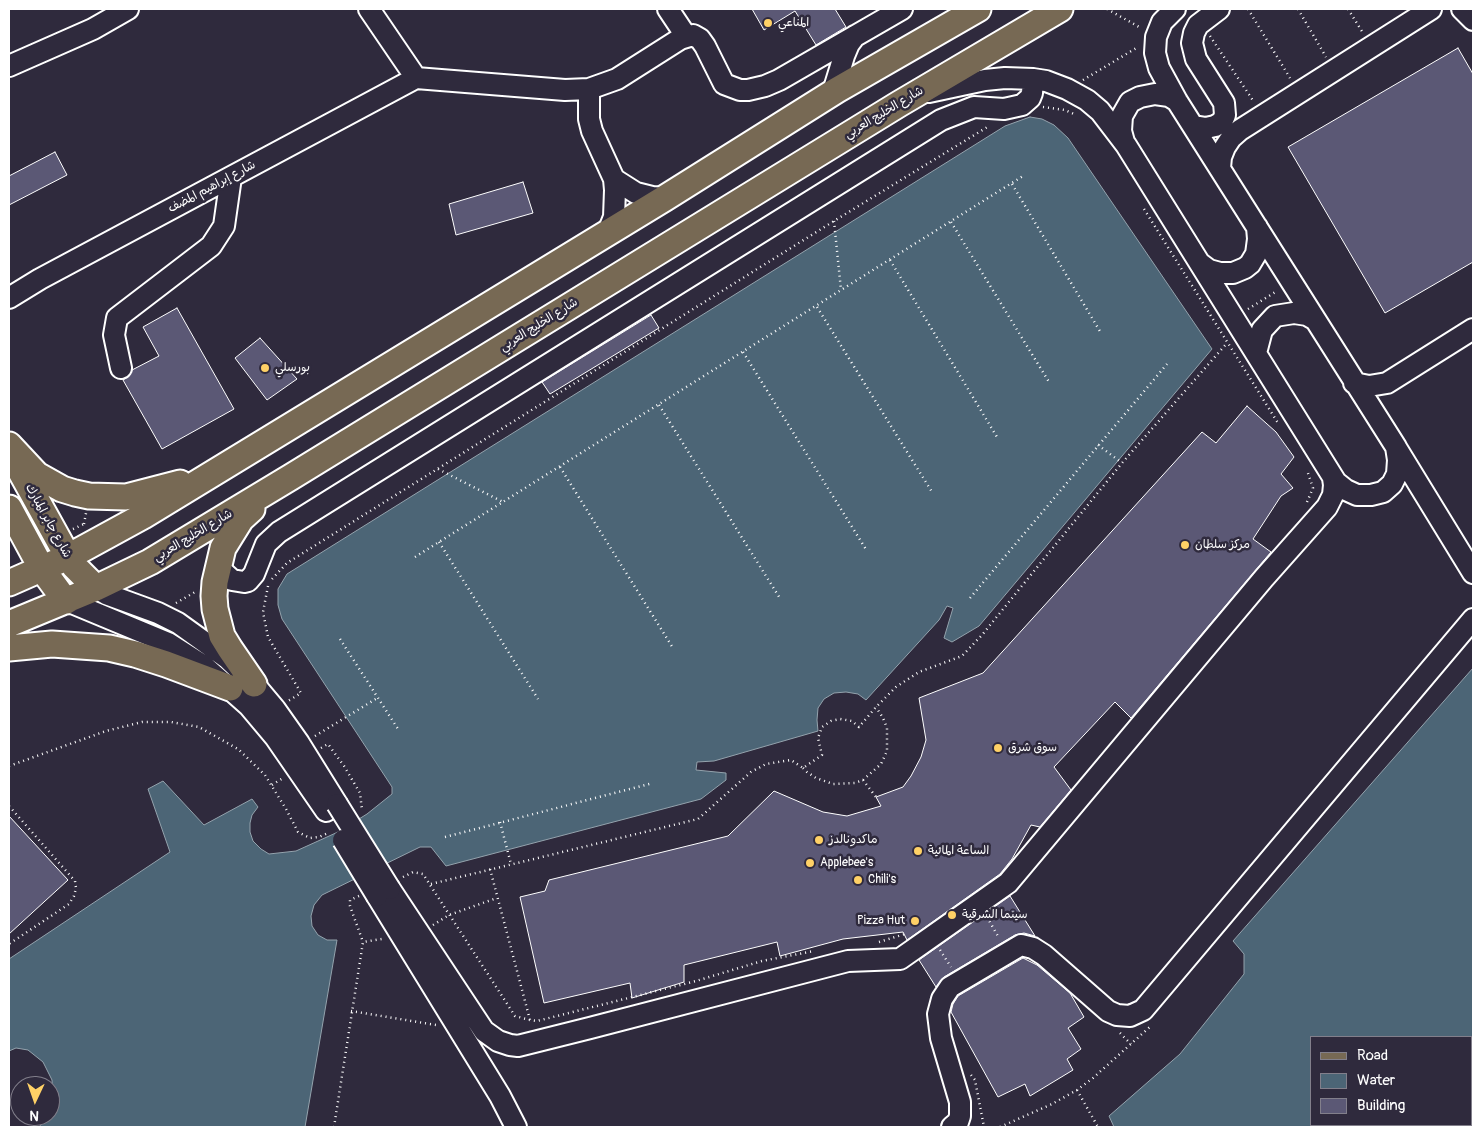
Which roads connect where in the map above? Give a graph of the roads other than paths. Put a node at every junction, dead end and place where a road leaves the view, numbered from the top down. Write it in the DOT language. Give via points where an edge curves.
graph roads {
  1 [pos="128,9"];
  2 [pos="369,9"];
  3 [pos="668,9"];
  4 [pos="902,9"];
  5 [pos="978,9"];
  6 [pos="1060,9"];
  7 [pos="1175,9"];
  8 [pos="1219,9"];
  9 [pos="1431,9"];
  10 [pos="1462,9"];
  11 [pos="1412,14"];
  12 [pos="1473,20"];
  13 [pos="686,36"];
  14 [pos="855,36"];
  15 [pos="9,66"];
  16 [pos="416,78"];
  17 [pos="1034,79"];
  18 [pos="589,89"];
  19 [pos="833,92"];
  20 [pos="1177,101"];
  21 [pos="899,104"];
  22 [pos="1194,126"];
  23 [pos="1126,145"];
  24 [pos="1220,168"];
  25 [pos="231,177"];
  26 [pos="614,179"];
  27 [pos="665,198"];
  28 [pos="1256,226"];
  29 [pos="608,232"];
  30 [pos="1201,264"];
  31 [pos="9,298"];
  32 [pos="1314,319"];
  33 [pos="1473,329"];
  34 [pos="1256,352"];
  35 [pos="121,368"];
  36 [pos="1354,382"];
  37 [pos="9,447"];
  38 [pos="1396,447"];
  39 [pos="220,468"];
  40 [pos="291,477"];
  41 [pos="1333,478"];
  42 [pos="13,516"];
  43 [pos="68,557"];
  44 [pos="219,563"];
  45 [pos="42,569"];
  46 [pos="1473,574"];
  47 [pos="11,582"];
  48 [pos="96,588"];
  49 [pos="67,601"];
  50 [pos="1473,619"];
  51 [pos="9,624"];
  52 [pos="9,648"];
  53 [pos="242,686"];
  54 [pos="384,893"];
  55 [pos="516,1127"];
  56 [pos="952,1127"];
  1 -- 15 [label="street" via="93,29"];
  2 -- 16 [label="street"];
  3 -- 13 [label="street"];
  4 -- 14 [label="street"];
  5 -- 19 [label="main road"];
  6 -- 21 [label="main road, شارع الخليج العربي"];
  7 -- 20 [label="street" via="1162,22 1156,37 1155,53 1159,68"];
  8 -- 22 [label="street" via="1201,22 1194,33 1193,51 1224,103 1225,115 1215,126"];
  9 -- 11 [label="street"];
  10 -- 12 [label="street"];
  11 -- 24 [label="street" via="1372,46 1230,138 1222,151"];
  13 -- 14 [label="street" via="700,39 724,84 748,90 779,80"];
  13 -- 18 [label="street" via="616,79"];
  14 -- 19 [label="street" via="848,44"];
  16 -- 18 [label="street" via="565,90"];
  16 -- 25 [label="street, شارع إبراهيم المضف"];
  17 -- 21 [label="street" via="1004,78 966,83"];
  17 -- 23 [label="street" via="1067,89 1087,100 1100,111"];
  17 -- 44 [label="street" via="1032,94 1022,105 1004,109 974,107 941,120 278,532 266,544 254,574 248,580 232,580"];
  18 -- 26 [label="street" via="592,132"];
  19 -- 27 [label="main road"];
  20 -- 22 [label="street"];
  20 -- 23 [label="street" via="1154,94 1130,102 1121,122"];
  21 -- 40 [label="main road, شارع الخليج العربي"];
  22 -- 24 [label="street"];
  23 -- 30 [label="street"];
  24 -- 28 [label="street"];
  25 -- 31 [label="street, شارع إبراهيم المضف"];
  25 -- 35 [label="street" via="224,226 211,246 117,318 114,335"];
  26 -- 27 [label="street" via="636,193"];
  26 -- 29 [label="street" via="615,211"];
  27 -- 29 [label="main road"];
  28 -- 30 [label="street" via="1256,254 1245,268 1233,273 1220,273"];
  28 -- 32 [label="street"];
  29 -- 39 [label="main road"];
  30 -- 34 [label="street" via="1226,323"];
  32 -- 34 [label="street" via="1294,313 1274,316 1262,330"];
  32 -- 36 [label="street"];
  33 -- 36 [label="street" via="1387,383 1369,386"];
  34 -- 41 [label="street"];
  36 -- 38 [label="street"];
  37 -- 39 [label="main road" via="37,475 62,489 89,496 126,497 147,493"];
  37 -- 43 [label="main road, شارع جابر المبارك"];
  38 -- 41 [label="street" via="1397,474 1383,492 1357,494"];
  38 -- 46 [label="street"];
  39 -- 43 [label="main road" via="143,516"];
  40 -- 44 [label="main road" via="241,519 223,548"];
  40 -- 48 [label="main road, شارع الخليج العربي" via="150,562"];
  41 -- 54 [label="street" via="1333,495 1327,507 1008,883 900,959 848,961 535,1042 510,1045 484,1031"];
  42 -- 45 [label="main road"];
  42 -- 47 [label="main road" via="20,550 18,571"];
  43 -- 45 [label="main road"];
  43 -- 48 [label="main road, شارع جابر المبارك"];
  44 -- 53 [label="main road" via="214,582 214,609"];
  45 -- 47 [label="main road"];
  45 -- 49 [label="main road"];
  48 -- 49 [label="main road, شارع الخليج العربي"];
  48 -- 53 [label="street" via="178,623 228,659"];
  49 -- 51 [label="main road, شارع الخليج العربي"];
  49 -- 53 [label="street" via="168,643"];
  50 -- 56 [label="street" via="1143,1010 1130,1016 1112,1013 1050,959 1034,948 1020,945 950,987 938,1014 939,1030 960,1102 960,1116"];
  52 -- 53 [label="main road" via="52,644 109,648"];
  53 -- 54 [label="street, bridge" via="249,706 331,807"];
  54 -- 55 [label="street"];
}
